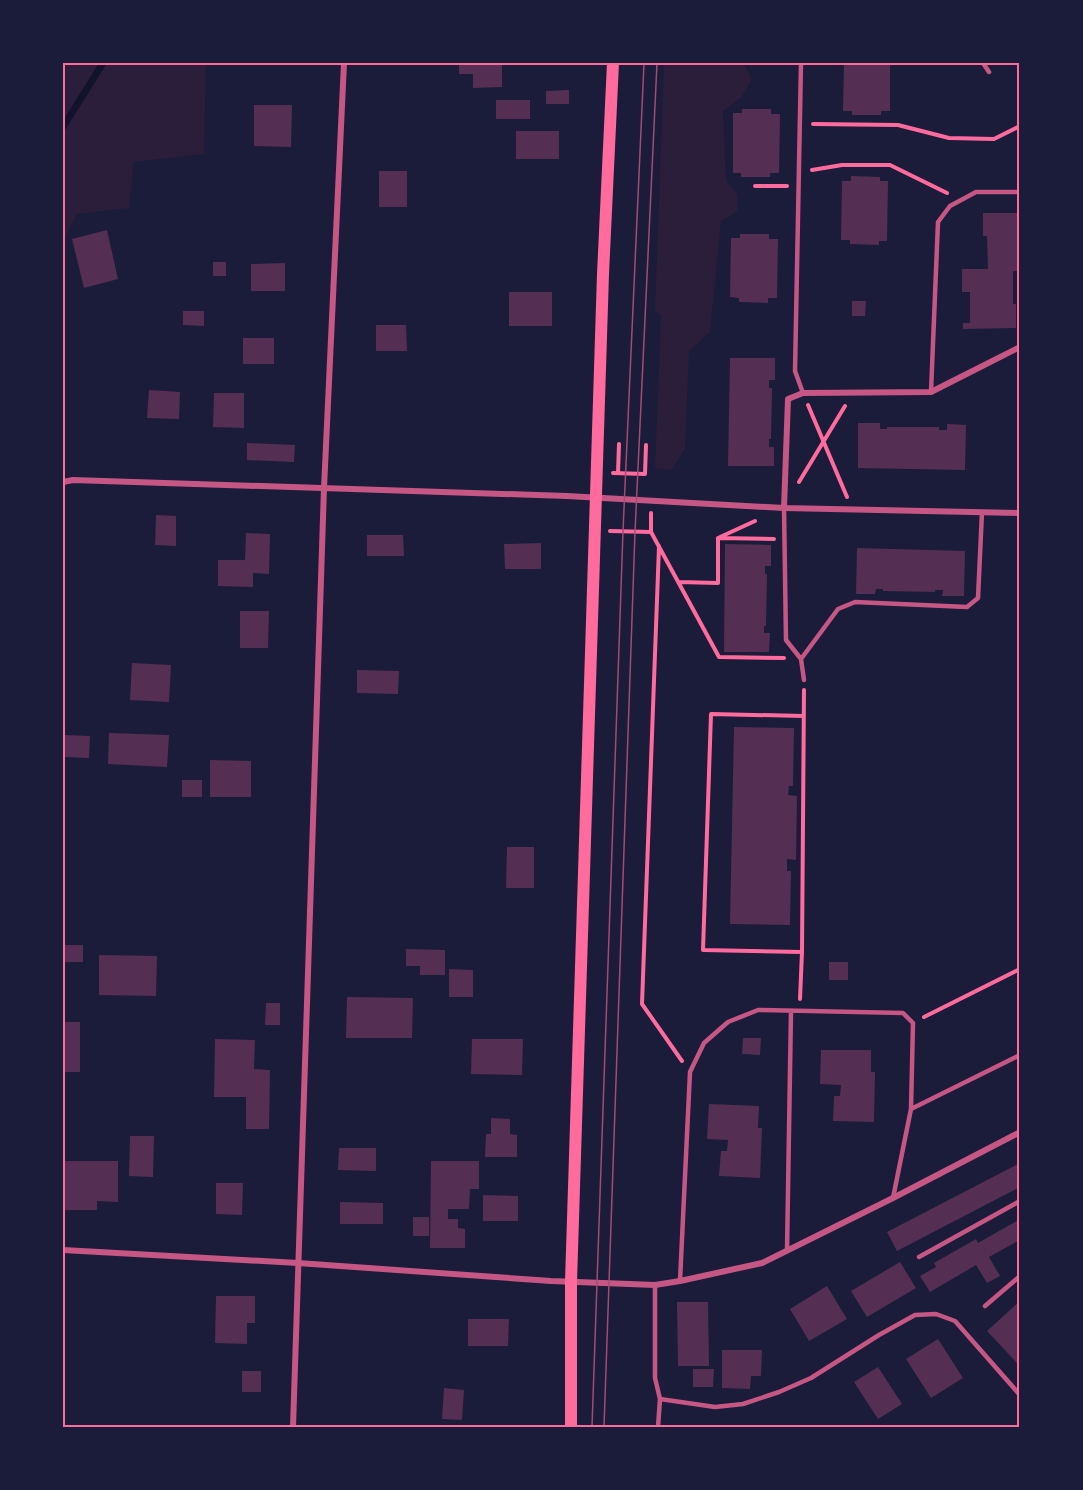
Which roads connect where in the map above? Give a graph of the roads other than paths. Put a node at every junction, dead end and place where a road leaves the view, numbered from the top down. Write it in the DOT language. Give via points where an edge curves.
graph roads {
  1 [pos="344,63"];
  2 [pos="613,63"];
  3 [pos="801,63"];
  4 [pos="983,63"];
  5 [pos="989,72"];
  6 [pos="1020,192"];
  7 [pos="1020,347"];
  8 [pos="931,392"];
  9 [pos="803,393"];
  10 [pos="63,482"];
  11 [pos="324,488"];
  12 [pos="596,497"];
  13 [pos="784,508"];
  14 [pos="982,512"];
  15 [pos="1020,513"];
  16 [pos="801,658"];
  17 [pos="804,680"];
  18 [pos="791,1011"];
  19 [pos="1020,1055"];
  20 [pos="911,1109"];
  21 [pos="1020,1132"];
  22 [pos="893,1198"];
  23 [pos="1020,1202"];
  24 [pos="63,1251"];
  25 [pos="787,1251"];
  26 [pos="919,1257"];
  27 [pos="298,1263"];
  28 [pos="1020,1276"];
  29 [pos="680,1281"];
  30 [pos="571,1282"];
  31 [pos="655,1285"];
  32 [pos="985,1306"];
  33 [pos="1020,1395"];
  34 [pos="660,1399"];
  35 [pos="293,1427"];
  36 [pos="571,1427"];
  37 [pos="658,1427"];
  1 -- 11 [label="street"];
  2 -- 12 [label="main road"];
  3 -- 9 [label="lane" via="795,371"];
  4 -- 5 [label="lane"];
  6 -- 8 [label="lane" via="975,192 950,206 938,222"];
  7 -- 8 [label="street"];
  8 -- 9 [label="street"];
  9 -- 13 [label="street" via="788,399"];
  10 -- 11 [label="street"];
  11 -- 12 [label="street"];
  11 -- 27 [label="street"];
  12 -- 13 [label="street"];
  12 -- 30 [label="main road"];
  13 -- 14 [label="street"];
  13 -- 16 [label="lane" via="786,640"];
  14 -- 15 [label="street"];
  14 -- 16 [label="lane" via="978,598 967,607 855,602 837,609"];
  16 -- 17 [label="lane"];
  18 -- 20 [label="lane" via="903,1013 913,1023"];
  18 -- 25 [label="lane"];
  18 -- 29 [label="lane" via="758,1010 728,1022 704,1043 690,1072"];
  19 -- 20 [label="lane"];
  20 -- 22 [label="lane"];
  21 -- 22 [label="street"];
  22 -- 25 [label="street"];
  23 -- 26 [label="lane"];
  24 -- 27 [label="street"];
  25 -- 29 [label="street" via="762,1263"];
  27 -- 30 [label="street"];
  27 -- 35 [label="street"];
  28 -- 32 [label="lane"];
  29 -- 31 [label="street"];
  30 -- 31 [label="street"];
  30 -- 36 [label="main road"];
  31 -- 34 [label="lane" via="655,1378"];
  33 -- 34 [label="lane" via="955,1321 936,1314 915,1315 811,1378 743,1404 715,1407"];
  34 -- 37 [label="lane"];
}
